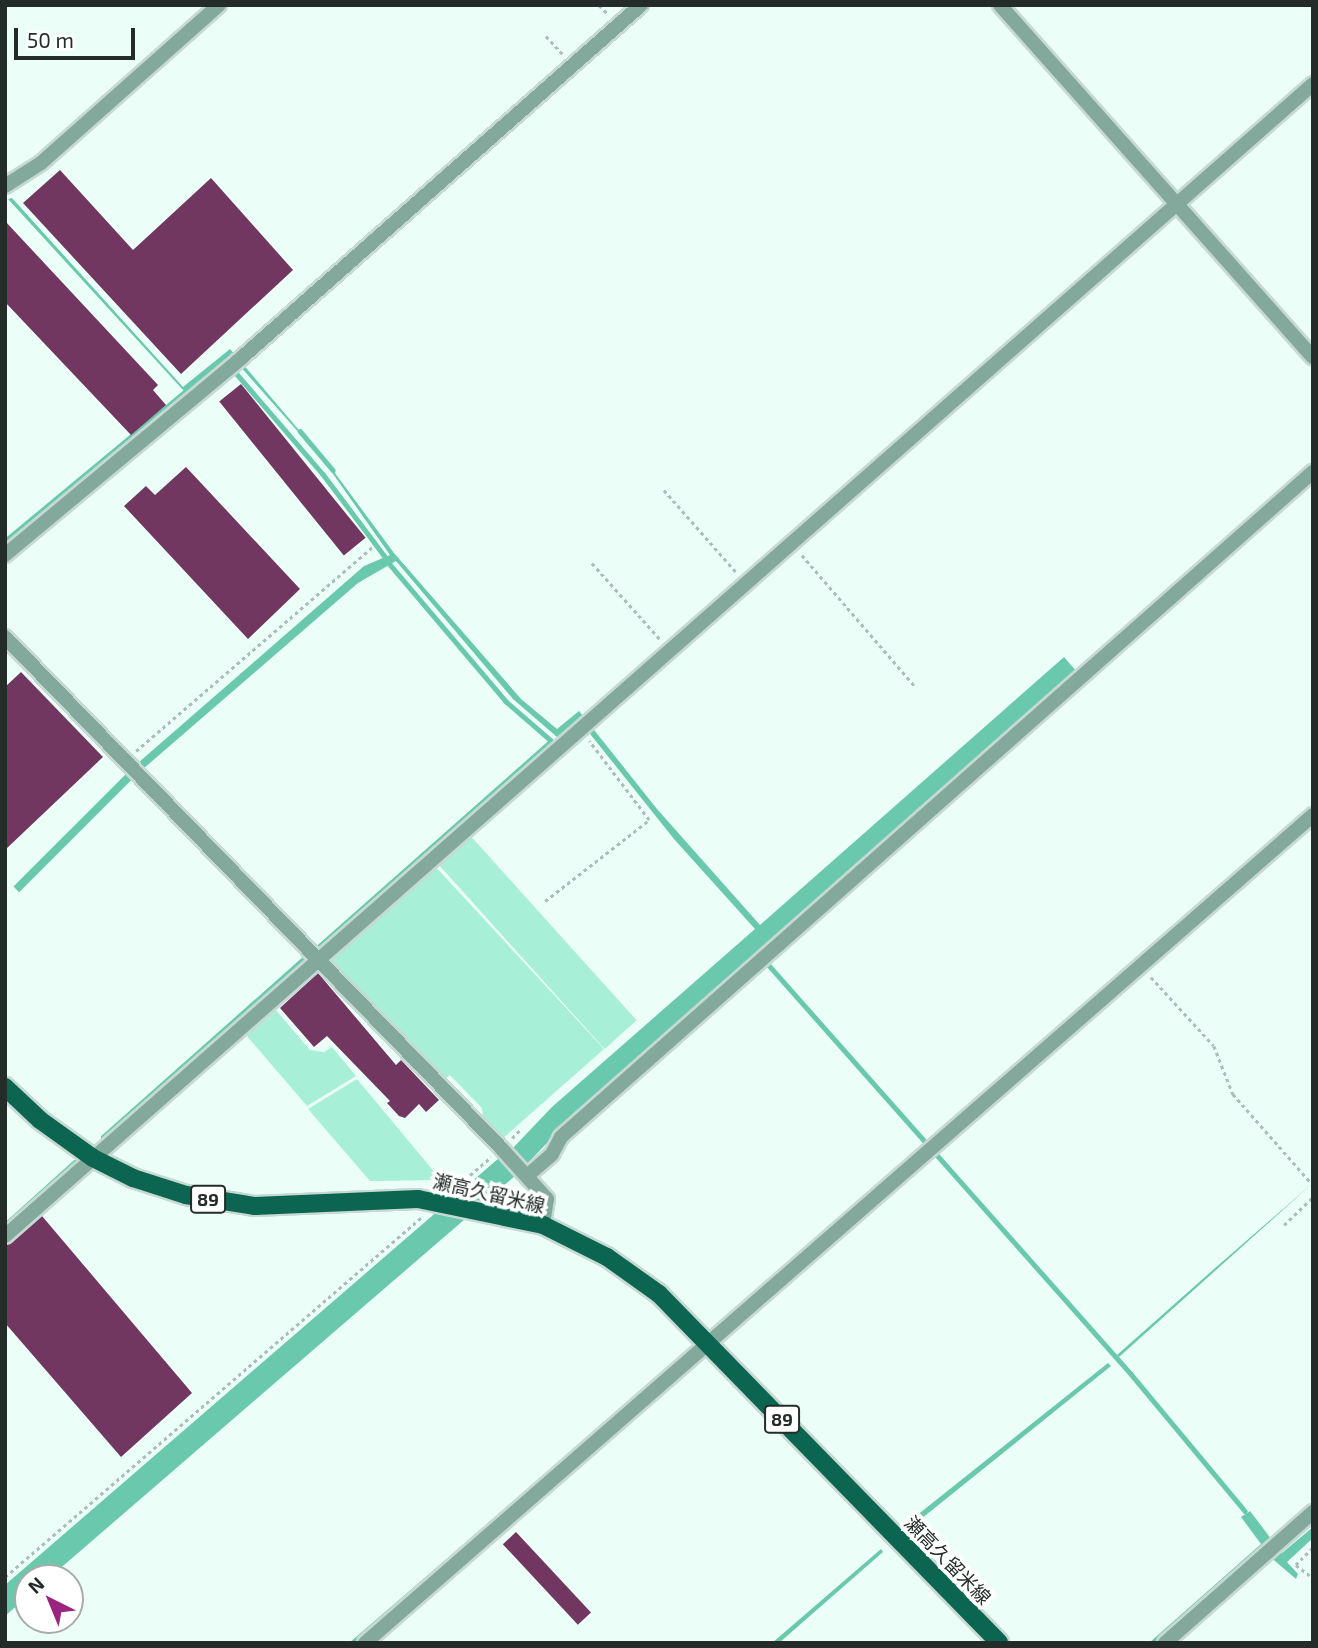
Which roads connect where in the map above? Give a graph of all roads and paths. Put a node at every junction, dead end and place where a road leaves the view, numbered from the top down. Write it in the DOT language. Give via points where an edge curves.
graph roads {
  1 [pos="219,5"];
  2 [pos="640,5"];
  3 [pos="1002,6"];
  4 [pos="546,36"];
  5 [pos="573,64"];
  6 [pos="1313,84"];
  7 [pos="5,186"];
  8 [pos="1177,204"];
  9 [pos="1313,357"];
  10 [pos="1313,472"];
  11 [pos="664,490"];
  12 [pos="791,542"];
  13 [pos="372,547"];
  14 [pos="5,555"];
  15 [pos="592,563"];
  16 [pos="745,583"];
  17 [pos="5,637"];
  18 [pos="670,649"];
  19 [pos="914,685"];
  20 [pos="579,728"];
  21 [pos="133,768"];
  22 [pos="1313,815"];
  23 [pos="545,901"];
  24 [pos="317,958"];
  25 [pos="1141,966"];
  26 [pos="5,1087"];
  27 [pos="522,1128"];
  28 [pos="501,1148"];
  29 [pos="93,1157"];
  30 [pos="527,1177"];
  31 [pos="1313,1185"];
  32 [pos="1312,1198"];
  33 [pos="441,1203"];
  34 [pos="543,1225"];
  35 [pos="1284,1225"];
  36 [pos="5,1236"];
  37 [pos="710,1346"];
  38 [pos="1313,1512"];
  39 [pos="1313,1548"];
  40 [pos="5,1577"];
  41 [pos="1313,1578"];
  42 [pos="365,1643"];
  43 [pos="999,1643"];
  44 [pos="1165,1643"];
  1 -- 7 [label="street" via="41,163"];
  2 -- 5 [label="street"];
  3 -- 8 [label="street"];
  4 -- 5 [label="path"];
  5 -- 14 [label="street" via="239,360"];
  6 -- 8 [label="street"];
  8 -- 9 [label="street"];
  8 -- 12 [label="street"];
  10 -- 30 [label="street" via="561,1137 552,1154"];
  11 -- 16 [label="path"];
  12 -- 16 [label="street"];
  12 -- 19 [label="path"];
  13 -- 21 [label="path"];
  15 -- 18 [label="path"];
  16 -- 18 [label="street"];
  17 -- 21 [label="street"];
  18 -- 20 [label="street"];
  20 -- 23 [label="path" via="649,820"];
  20 -- 24 [label="street"];
  21 -- 24 [label="street"];
  22 -- 25 [label="street"];
  24 -- 28 [label="street"];
  24 -- 29 [label="street"];
  25 -- 31 [label="path" via="1214,1046 1233,1094"];
  25 -- 37 [label="street"];
  26 -- 29 [label="main road, 瀬高久留米線 / 89" via="40,1121"];
  27 -- 28 [label="path"];
  28 -- 30 [label="street"];
  28 -- 33 [label="path"];
  29 -- 33 [label="main road, 瀬高久留米線 / 89" via="133,1178 186,1195 255,1206 418,1199"];
  29 -- 36 [label="street"];
  30 -- 34 [label="street" via="547,1199"];
  32 -- 35 [label="path"];
  33 -- 34 [label="main road, 瀬高久留米線 / 89"];
  33 -- 40 [label="path"];
  34 -- 37 [label="main road, 瀬高久留米線 / 89" via="607,1257 648,1287"];
  37 -- 42 [label="street"];
  37 -- 43 [label="main road, 瀬高久留米線 / 89"];
  38 -- 44 [label="street"];
  39 -- 41 [label="path" via="1296,1564"];
}
